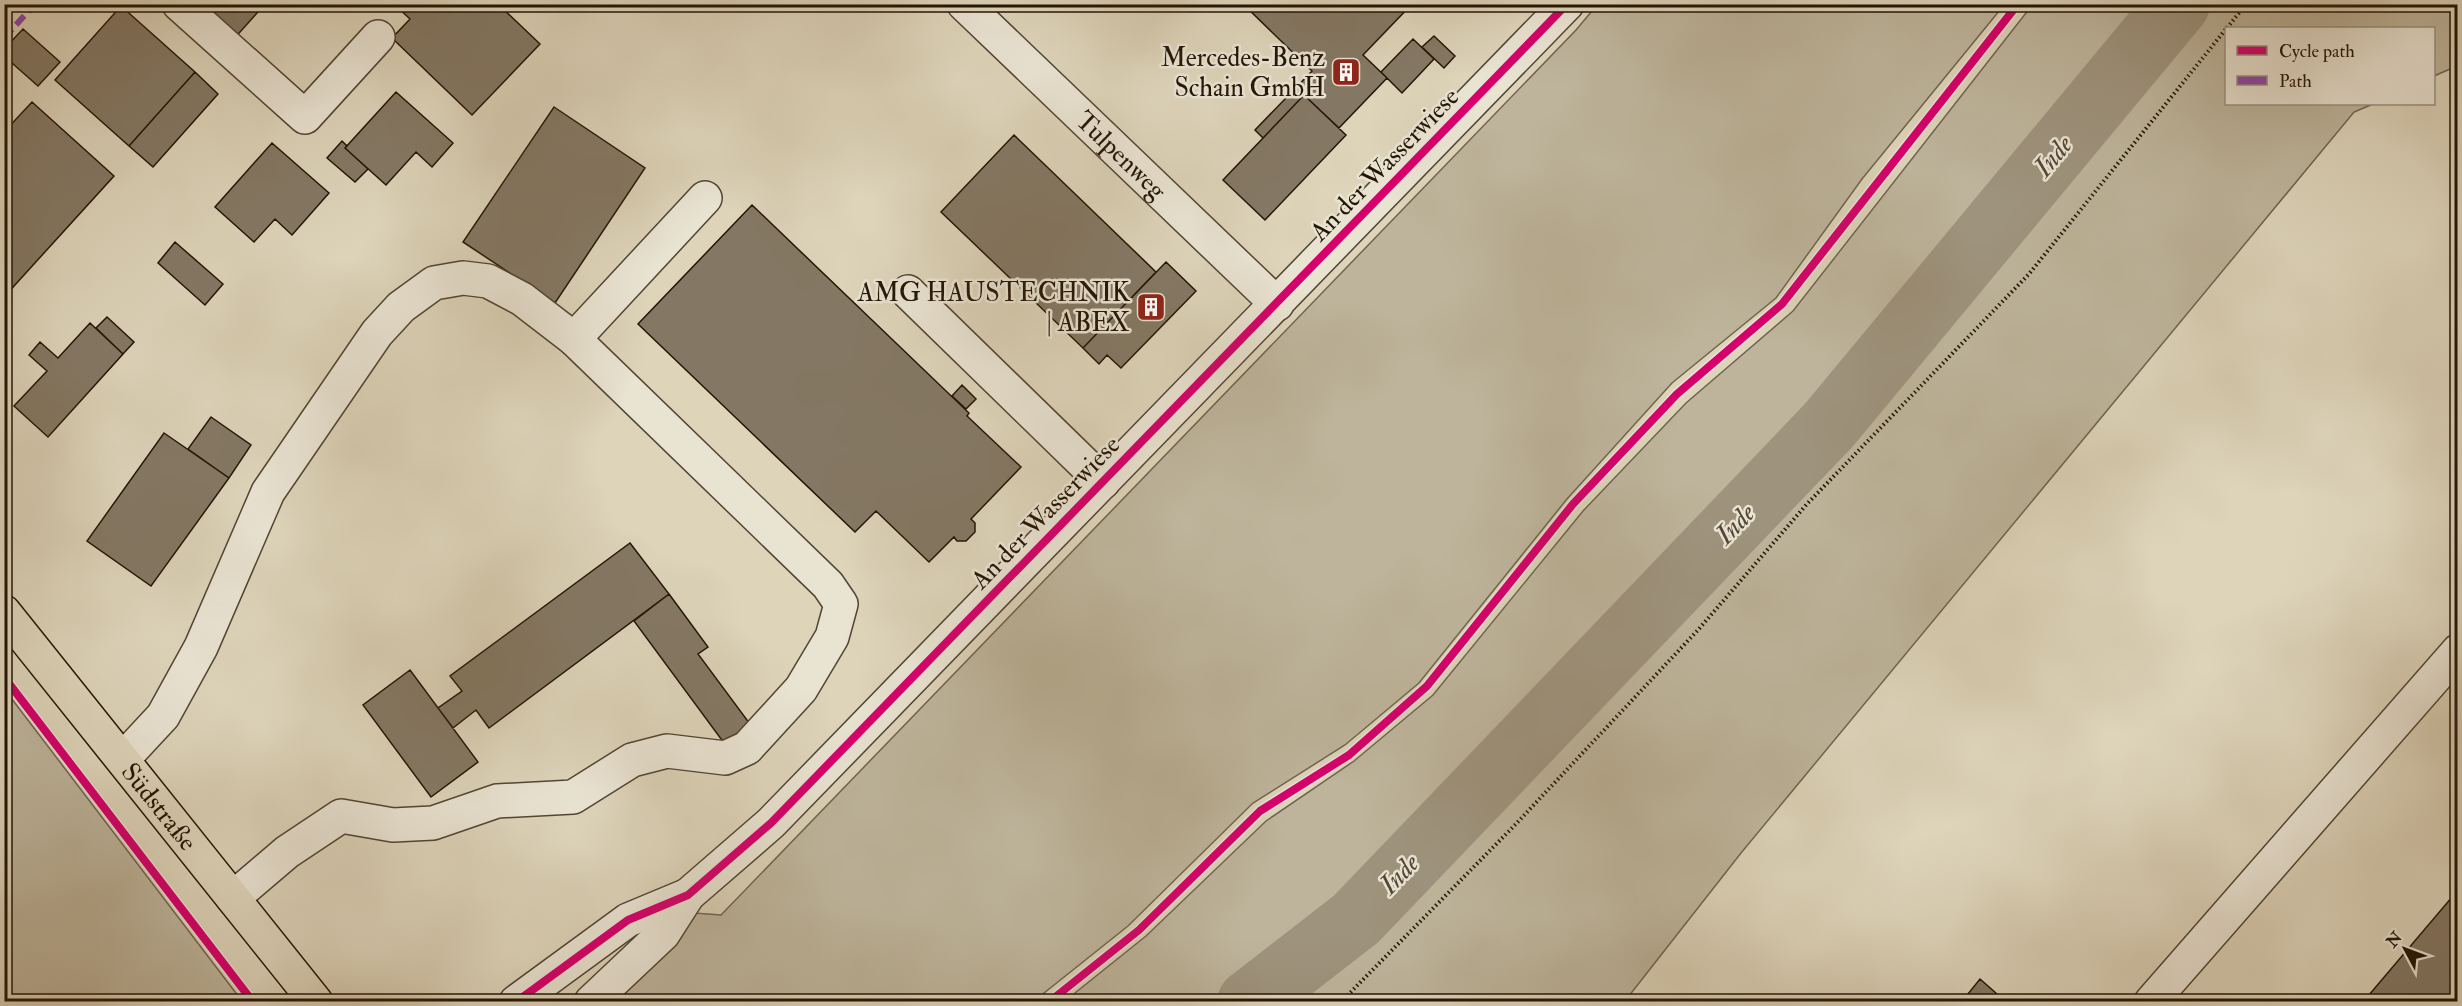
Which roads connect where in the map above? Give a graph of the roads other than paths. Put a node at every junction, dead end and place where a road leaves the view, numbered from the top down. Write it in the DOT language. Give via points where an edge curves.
graph roads {
  1 [pos="180,4"];
  2 [pos="964,4"];
  3 [pos="1567,4"];
  4 [pos="378,37"];
  5 [pos="705,198"];
  6 [pos="908,292"];
  7 [pos="1277,304"];
  8 [pos="574,339"];
  9 [pos="1103,482"];
  10 [pos="4,612"];
  11 [pos="2457,651"];
  12 [pos="123,759"];
  13 [pos="688,895"];
  14 [pos="233,898"];
  15 [pos="316,1002"];
  16 [pos="516,1002"];
  17 [pos="591,1002"];
  18 [pos="2151,1002"];
  1 -- 4 [label="street" via="305,117"];
  2 -- 7 [label="street, Tulpenweg"];
  3 -- 7 [label="street, An der Wasserwiese"];
  5 -- 8 [label="street"];
  6 -- 9 [label="street"];
  7 -- 9 [label="street, An der Wasserwiese"];
  8 -- 12 [label="street" via="522,299 488,281 463,278 434,283 401,307 377,333 268,492 201,647 163,716"];
  8 -- 14 [label="street" via="828,585 841,604 832,637 801,689 747,748 725,758 667,752 632,760 573,797 497,801 433,823 393,825 341,816 287,852"];
  9 -- 13 [label="street, An der Wasserwiese" via="771,823"];
  10 -- 12 [label="main road, Südstraße"];
  11 -- 18 [label="street"];
  12 -- 14 [label="main road, Südstraße"];
  13 -- 16 [label="street, An der Wasserwiese" via="628,920"];
  13 -- 17 [label="street, An der Wasserwiese" via="663,934"];
  14 -- 15 [label="main road, Südstraße"];
}
